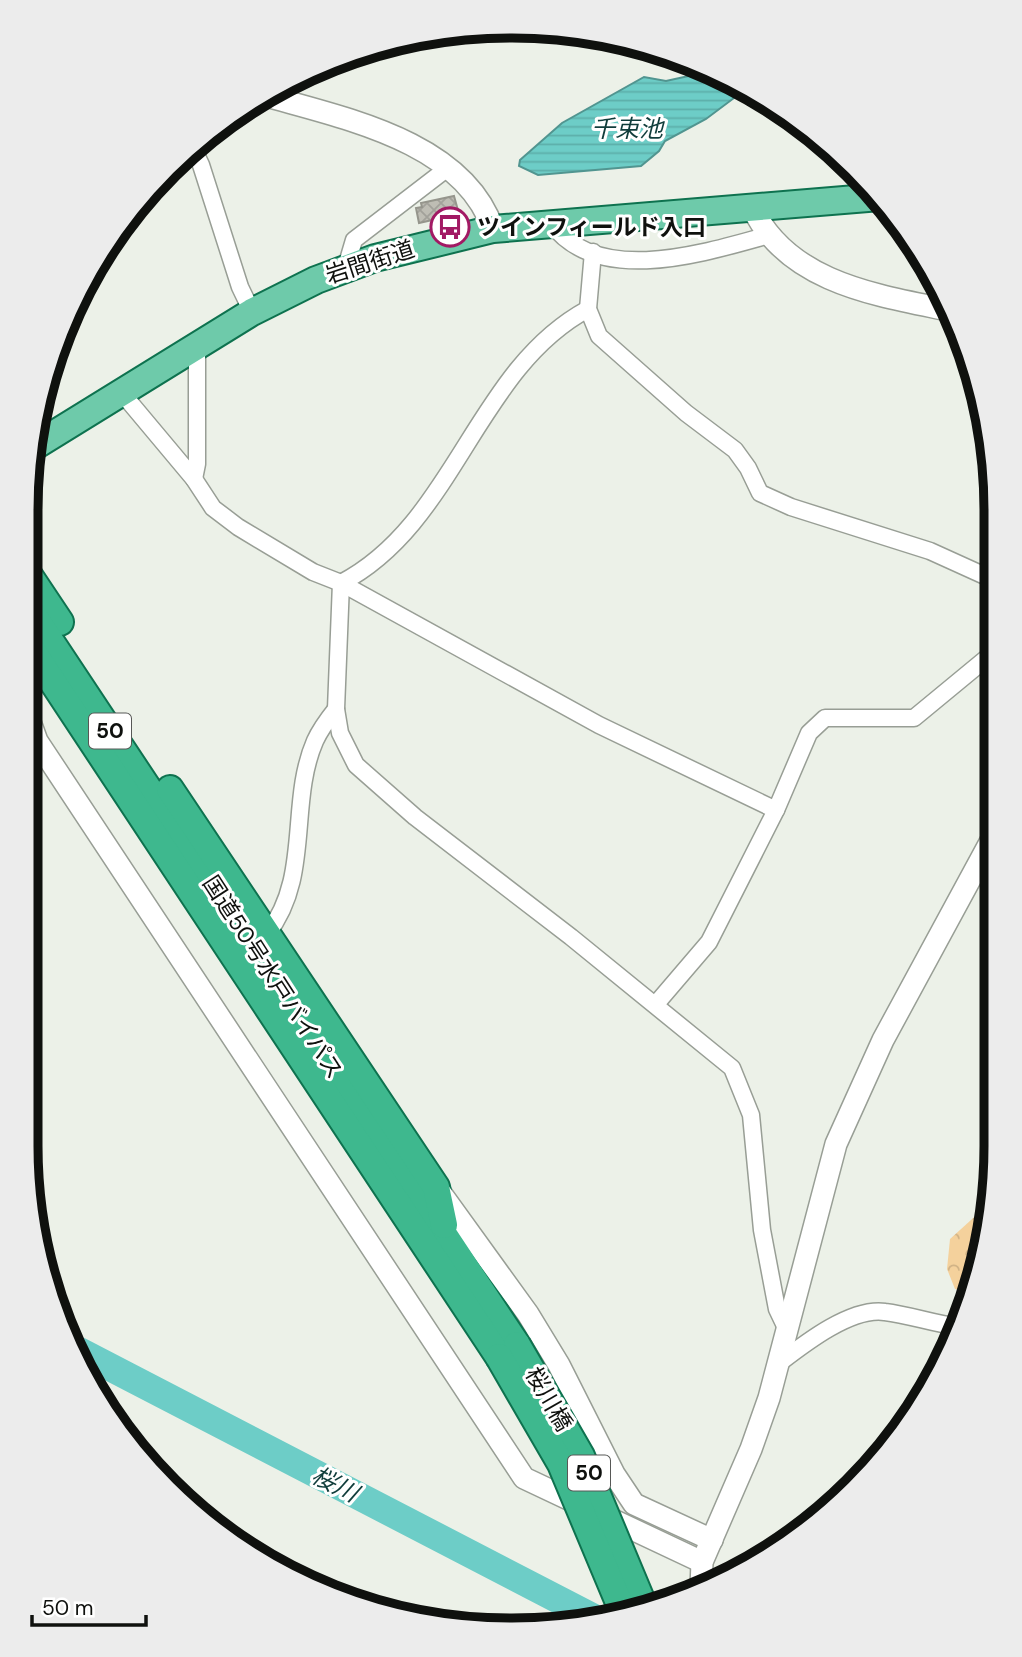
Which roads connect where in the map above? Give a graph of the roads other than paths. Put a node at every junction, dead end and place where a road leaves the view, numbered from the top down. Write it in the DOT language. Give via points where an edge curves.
graph roads {
  1 [pos="279,100"];
  2 [pos="197,157"];
  3 [pos="449,167"];
  4 [pos="865,198"];
  5 [pos="752,207"];
  6 [pos="551,223"];
  7 [pos="493,229"];
  8 [pos="769,235"];
  9 [pos="593,252"];
  10 [pos="346,267"];
  11 [pos="938,308"];
  12 [pos="588,309"];
  13 [pos="252,313"];
  14 [pos="197,346"];
  15 [pos="122,393"];
  16 [pos="44,440"];
  17 [pos="194,479"];
  18 [pos="984,575"];
  19 [pos="341,583"];
  20 [pos="38,589"];
  21 [pos="38,623"];
  22 [pos="38,659"];
  23 [pos="984,660"];
  24 [pos="38,692"];
  25 [pos="336,709"];
  26 [pos="38,743"];
  27 [pos="776,810"];
  28 [pos="984,854"];
  29 [pos="182,859"];
  30 [pos="267,934"];
  31 [pos="656,1004"];
  32 [pos="436,1187"];
  33 [pos="441,1251"];
  34 [pos="949,1325"];
  35 [pos="788,1330"];
  36 [pos="508,1351"];
  37 [pos="778,1364"];
  38 [pos="712,1540"];
  39 [pos="702,1562"];
  40 [pos="701,1579"];
  41 [pos="641,1600"];
  42 [pos="620,1605"];
  1 -- 3 [label="street" via="415,146"];
  2 -- 13 [label="street"];
  3 -- 7 [label="street" via="477,195"];
  3 -- 10 [label="street" via="354,240"];
  4 -- 5 [label="main road, 岩間街道"];
  5 -- 6 [label="main road, 岩間街道"];
  5 -- 8 [label="street"];
  6 -- 7 [label="main road, 岩間街道"];
  6 -- 9 [label="street" via="571,242"];
  7 -- 10 [label="main road, 岩間街道" via="405,248"];
  8 -- 9 [label="street" via="661,261"];
  8 -- 11 [label="street" via="797,259 848,287"];
  9 -- 12 [label="street"];
  10 -- 13 [label="main road, 岩間街道"];
  12 -- 18 [label="street" via="599,336 735,450 760,493 930,551"];
  12 -- 19 [label="street" via="549,337 513,377 403,537 369,569"];
  13 -- 14 [label="main road, 岩間街道"];
  14 -- 15 [label="main road, 岩間街道"];
  14 -- 17 [label="street"];
  15 -- 16 [label="main road, 岩間街道"];
  15 -- 17 [label="street"];
  17 -- 19 [label="street" via="213,508 238,527 313,572"];
  19 -- 25 [label="street"];
  19 -- 27 [label="street" via="599,725"];
  20 -- 30 [label="highway"];
  21 -- 29 [label="highway, 国道50号水戸バイパス / 50"];
  22 -- 29 [label="highway, 国道50号水戸バイパス / 50"];
  23 -- 27 [label="street" via="914,718 825,718 809,733"];
  24 -- 33 [label="highway" via="357,1173"];
  25 -- 30 [label="street" via="312,750 299,847 281,916"];
  25 -- 31 [label="street" via="348,750 377,786"];
  26 -- 39 [label="street" via="524,1478"];
  27 -- 31 [label="street" via="709,942"];
  28 -- 35 [label="street" via="856,1094 836,1144"];
  29 -- 33 [label="highway, 国道50号水戸バイパス / 50"];
  30 -- 32 [label="highway"];
  31 -- 35 [label="street" via="732,1068 741,1085 751,1115 762,1230 774,1296"];
  32 -- 33 [label="highway"];
  32 -- 38 [label="street" via="528,1314 634,1504"];
  33 -- 36 [label="highway, 国道50号水戸バイパス / 50"];
  34 -- 37 [label="street" via="870,1312 809,1341"];
  35 -- 37 [label="street"];
  36 -- 41 [label="highway, 桜川橋 / 50, bridge" via="581,1456"];
  36 -- 42 [label="highway, 桜川橋 / 50, bridge"];
  37 -- 38 [label="street" via="751,1449"];
  38 -- 39 [label="street"];
  39 -- 40 [label="street"];
}
